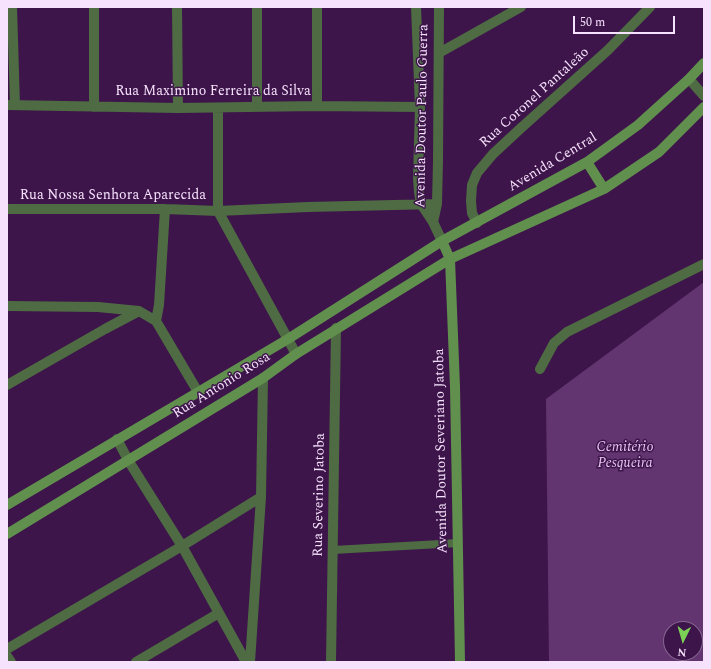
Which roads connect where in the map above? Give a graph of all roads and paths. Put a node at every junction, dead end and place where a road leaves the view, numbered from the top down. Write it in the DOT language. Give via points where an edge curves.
graph roads {
  1 [pos="12,7"];
  2 [pos="94,7"];
  3 [pos="178,7"];
  4 [pos="258,7"];
  5 [pos="317,7"];
  6 [pos="416,7"];
  7 [pos="439,7"];
  8 [pos="521,7"];
  9 [pos="650,7"];
  10 [pos="439,53"];
  11 [pos="704,62"];
  12 [pos="689,79"];
  13 [pos="704,96"];
  14 [pos="11,105"];
  15 [pos="317,106"];
  16 [pos="704,106"];
  17 [pos="94,107"];
  18 [pos="257,107"];
  19 [pos="420,107"];
  20 [pos="178,108"];
  21 [pos="218,108"];
  22 [pos="587,162"];
  23 [pos="604,189"];
  24 [pos="421,204"];
  25 [pos="437,204"];
  26 [pos="7,209"];
  27 [pos="165,209"];
  28 [pos="218,211"];
  29 [pos="433,222"];
  30 [pos="477,223"];
  31 [pos="442,241"];
  32 [pos="450,259"];
  33 [pos="704,264"];
  34 [pos="7,306"];
  35 [pos="139,311"];
  36 [pos="156,321"];
  37 [pos="336,328"];
  38 [pos="288,339"];
  39 [pos="296,354"];
  40 [pos="540,369"];
  41 [pos="263,378"];
  42 [pos="7,385"];
  43 [pos="198,392"];
  44 [pos="117,439"];
  45 [pos="128,460"];
  46 [pos="261,497"];
  47 [pos="7,505"];
  48 [pos="7,534"];
  49 [pos="458,543"];
  50 [pos="182,546"];
  51 [pos="333,550"];
  52 [pos="219,613"];
  53 [pos="7,649"];
  54 [pos="7,656"];
  55 [pos="11,662"];
  56 [pos="136,662"];
  57 [pos="246,662"];
  58 [pos="250,662"];
  59 [pos="331,662"];
  60 [pos="460,662"];
  1 -- 14 [label="street"];
  2 -- 17 [label="street"];
  3 -- 20 [label="street"];
  4 -- 18 [label="street"];
  5 -- 15 [label="street"];
  6 -- 19 [label="street, Avenida Doutor Paulo Guerra"];
  7 -- 10 [label="street, Avenida Doutor Paulo Guerra"];
  8 -- 10 [label="street"];
  9 -- 30 [label="street, Rua Coronel Pantaleão" via="608,50 493,154 477,173 472,185 471,202 472,213"];
  10 -- 25 [label="street, Avenida Doutor Paulo Guerra"];
  11 -- 12 [label="main road, Avenida Central"];
  12 -- 13 [label="street"];
  12 -- 22 [label="main road, Avenida Central" via="638,125"];
  14 -- 17 [label="street, Rua Maximino Ferreira da Silva"];
  15 -- 18 [label="street, Rua Maximino Ferreira da Silva"];
  15 -- 19 [label="street, Rua Maximino Ferreira da Silva"];
  16 -- 23 [label="main road" via="659,152"];
  17 -- 20 [label="street, Rua Maximino Ferreira da Silva"];
  18 -- 21 [label="street, Rua Maximino Ferreira da Silva"];
  19 -- 24 [label="street, Avenida Doutor Paulo Guerra" via="418,178"];
  20 -- 21 [label="street, Rua Maximino Ferreira da Silva"];
  21 -- 28 [label="street, Rua Nossa Senhora Aparecida"];
  22 -- 23 [label="main road"];
  22 -- 30 [label="main road, Avenida Central"];
  23 -- 32 [label="main road"];
  24 -- 25 [label="street, Rua Nossa Senhora Aparecida"];
  24 -- 28 [label="street, Rua Nossa Senhora Aparecida"];
  24 -- 29 [label="street, Avenida Doutor Paulo Guerra"];
  25 -- 29 [label="street, Avenida Doutor Paulo Guerra"];
  26 -- 27 [label="street, Rua Nossa Senhora Aparecida"];
  27 -- 28 [label="street, Rua Nossa Senhora Aparecida"];
  27 -- 36 [label="street"];
  28 -- 38 [label="street"];
  29 -- 31 [label="street"];
  30 -- 31 [label="main road, Avenida Central"];
  31 -- 32 [label="main road, Avenida Doutor Severiano Jatoba"];
  31 -- 38 [label="main road, Rua Antonio Rosa"];
  32 -- 37 [label="main road, Rua Antonio Rosa"];
  32 -- 49 [label="main road, Avenida Doutor Severiano Jatoba"];
  33 -- 40 [label="street" via="567,332 554,343"];
  34 -- 35 [label="street" via="98,307"];
  35 -- 36 [label="street"];
  35 -- 42 [label="street"];
  36 -- 43 [label="street"];
  37 -- 39 [label="main road, Rua Antonio Rosa"];
  37 -- 51 [label="street, Rua Severino Jatoba"];
  38 -- 39 [label="street"];
  38 -- 43 [label="main road, Rua Antonio Rosa"];
  39 -- 41 [label="main road, Rua Antonio Rosa"];
  41 -- 45 [label="main road, Rua Antonio Rosa"];
  41 -- 46 [label="street"];
  43 -- 44 [label="main road, Rua Antonio Rosa"];
  44 -- 45 [label="street"];
  44 -- 47 [label="main road, Rua Antonio Rosa"];
  45 -- 48 [label="main road, Rua Antonio Rosa"];
  45 -- 50 [label="street"];
  46 -- 50 [label="street"];
  46 -- 58 [label="street"];
  49 -- 51 [label="lane"];
  49 -- 60 [label="main road, Avenida Doutor Severiano Jatoba"];
  50 -- 52 [label="street"];
  50 -- 53 [label="street"];
  51 -- 59 [label="street, Rua Severino Jatoba"];
  52 -- 56 [label="street"];
  52 -- 57 [label="street"];
  54 -- 55 [label="street"];
}
